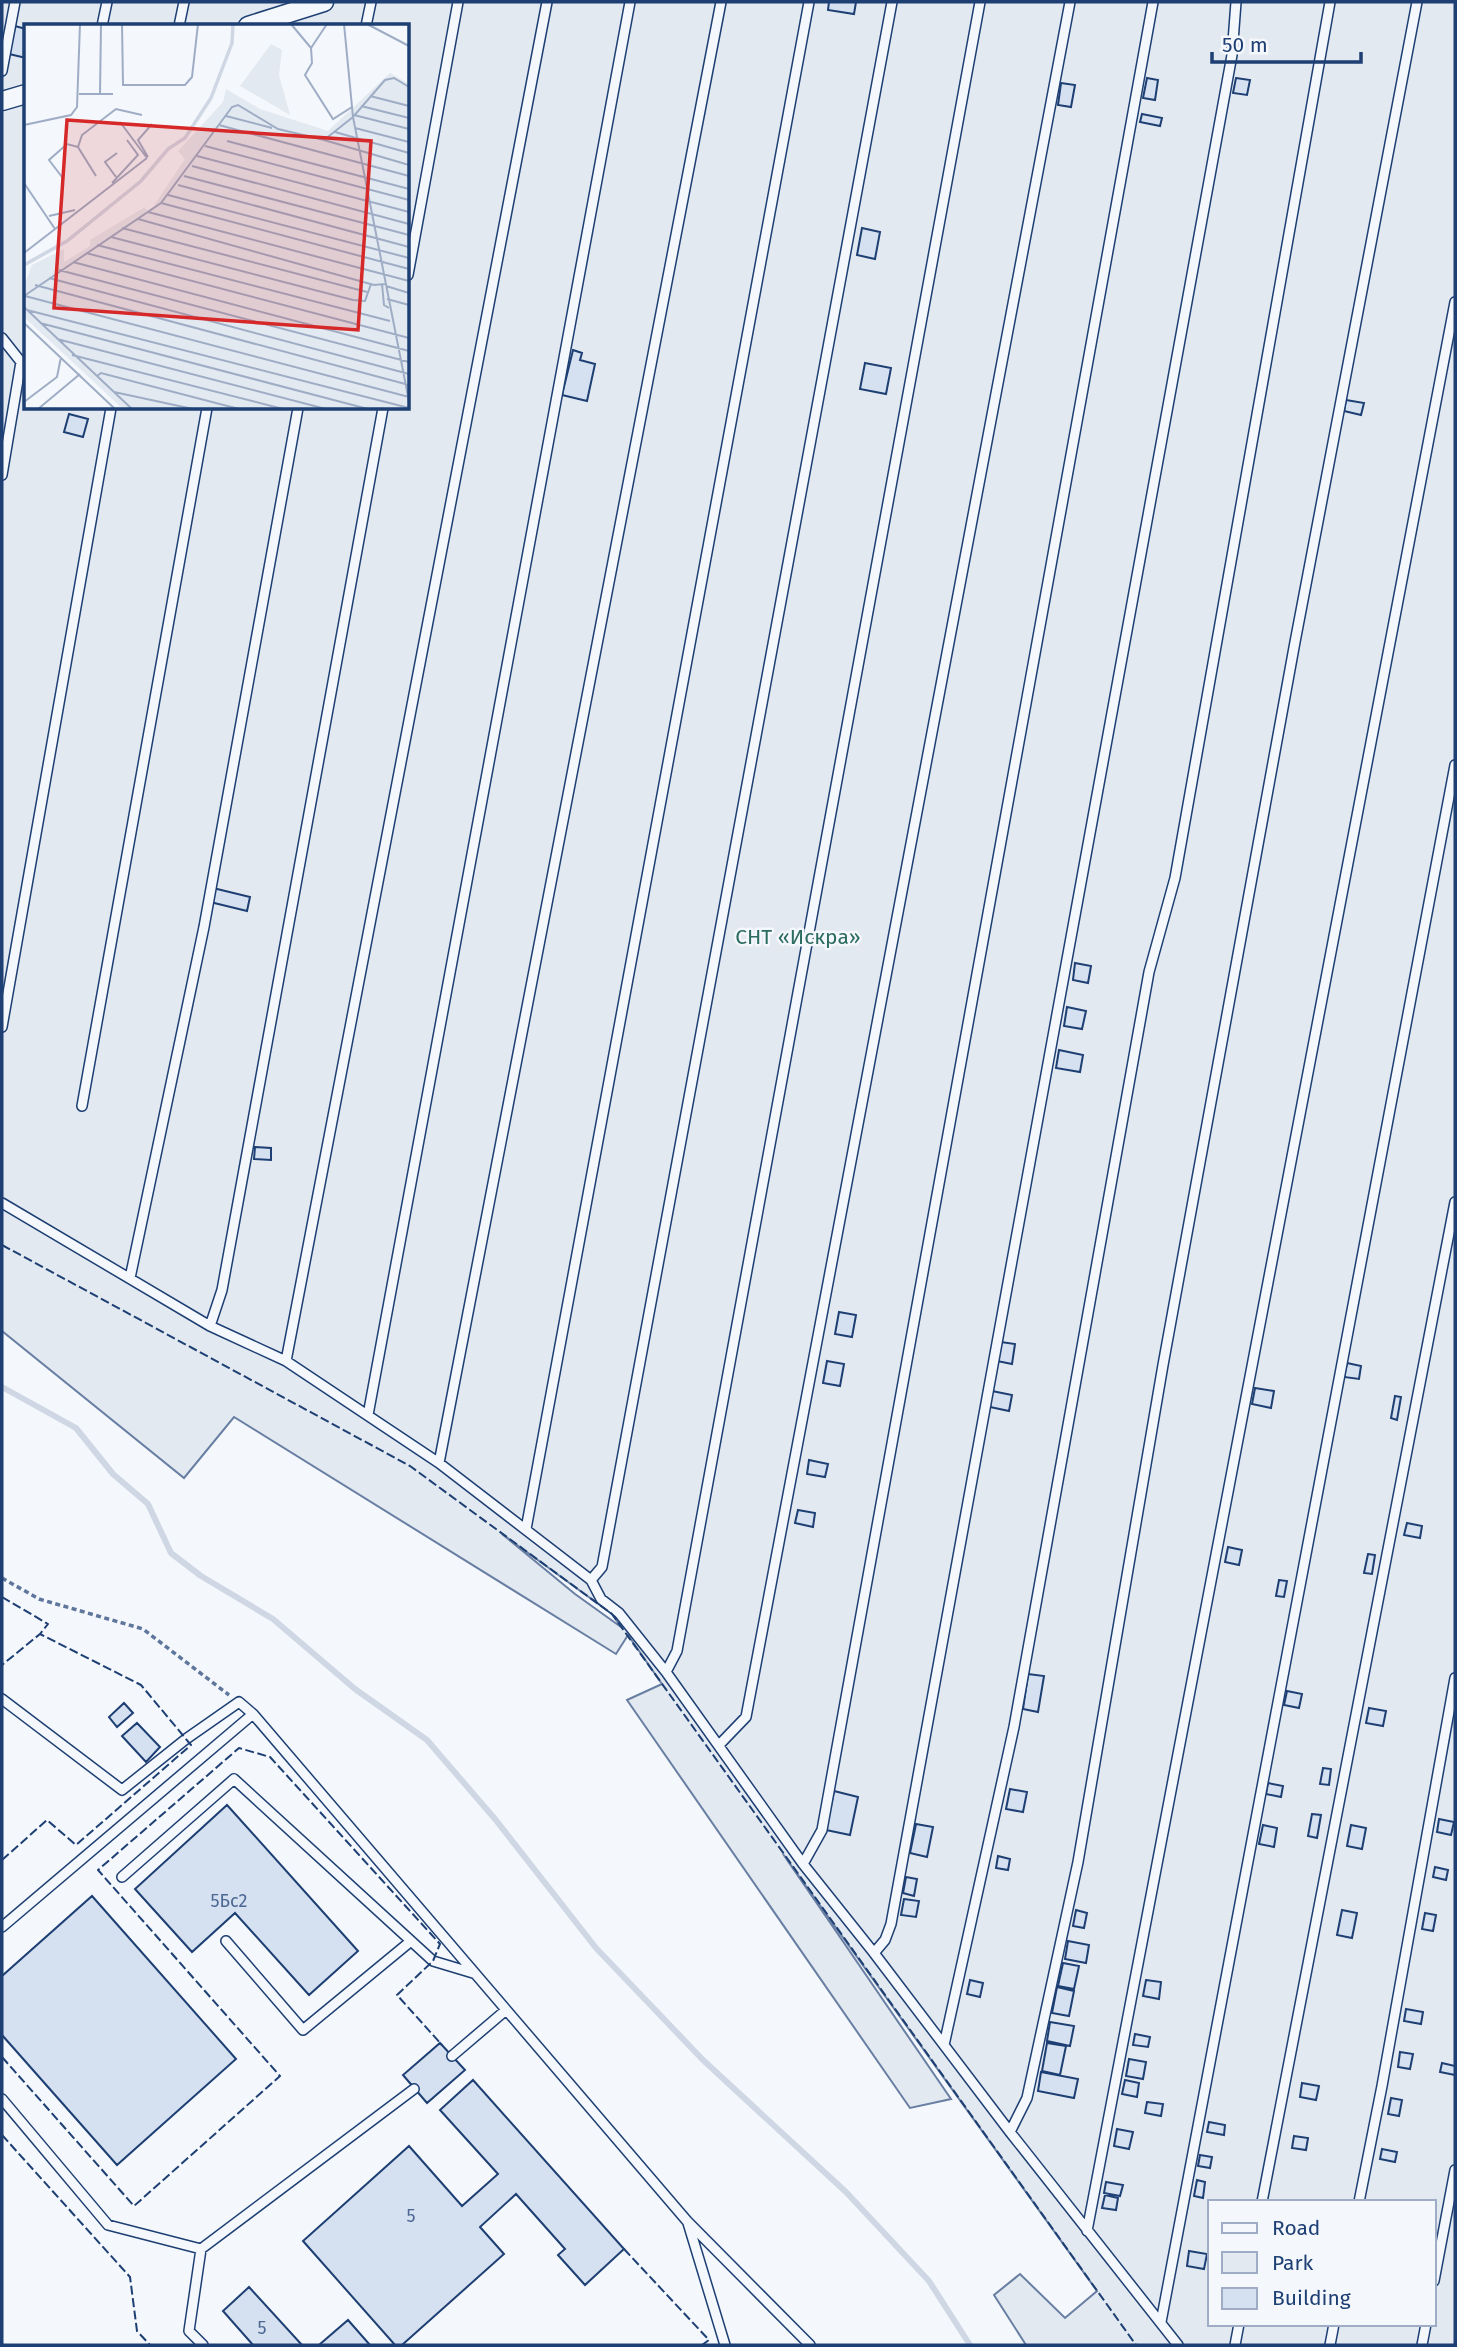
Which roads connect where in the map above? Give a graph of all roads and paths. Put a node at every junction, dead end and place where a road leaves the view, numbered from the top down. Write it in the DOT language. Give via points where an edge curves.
graph roads {
  1 [pos="15,2"];
  2 [pos="107,2"];
  3 [pos="184,2"];
  4 [pos="324,2"];
  5 [pos="371,2"];
  6 [pos="458,2"];
  7 [pos="547,2"];
  8 [pos="630,2"];
  9 [pos="721,2"];
  10 [pos="809,2"];
  11 [pos="892,2"];
  12 [pos="980,2"];
  13 [pos="1070,2"];
  14 [pos="1153,2"];
  15 [pos="1236,2"];
  16 [pos="1330,2"];
  17 [pos="1417,2"];
  18 [pos="277,15"];
  19 [pos="102,24"];
  20 [pos="179,24"];
  21 [pos="253,24"];
  22 [pos="366,24"];
  23 [pos="2,71"];
  24 [pos="24,95"];
  25 [pos="2,101"];
  26 [pos="410,264"];
  27 [pos="1455,302"];
  28 [pos="2,338"];
  29 [pos="24,358"];
  30 [pos="111,410"];
  31 [pos="207,410"];
  32 [pos="299,410"];
  33 [pos="383,410"];
  34 [pos="2,475"];
  35 [pos="1455,765"];
  36 [pos="2,1027"];
  37 [pos="82,1106"];
  38 [pos="1455,1202"];
  39 [pos="2,1203"];
  40 [pos="130,1278"];
  41 [pos="210,1326"];
  42 [pos="286,1361"];
  43 [pos="368,1415"];
  44 [pos="439,1463"];
  45 [pos="526,1529"];
  46 [pos="2,1578"];
  47 [pos="591,1580"];
  48 [pos="666,1672"];
  49 [pos="1455,1678"];
  50 [pos="2,1699"];
  51 [pos="239,1702"];
  52 [pos="253,1714"];
  53 [pos="719,1745"];
  54 [pos="803,1864"];
  55 [pos="122,1877"];
  56 [pos="2,1927"];
  57 [pos="226,1941"];
  58 [pos="411,1941"];
  59 [pos="874,1953"];
  60 [pos="475,1973"];
  61 [pos="506,2010"];
  62 [pos="944,2045"];
  63 [pos="452,2056"];
  64 [pos="414,2088"];
  65 [pos="2,2099"];
  66 [pos="1010,2132"];
  67 [pos="1455,2169"];
  68 [pos="1262,2200"];
  69 [pos="1359,2200"];
  70 [pos="687,2221"];
  71 [pos="1087,2231"];
  72 [pos="201,2249"];
  73 [pos="1436,2270"];
  74 [pos="1161,2322"];
  75 [pos="1239,2326"];
  76 [pos="1334,2326"];
  77 [pos="1426,2326"];
  78 [pos="204,2345"];
  79 [pos="725,2345"];
  80 [pos="810,2345"];
  81 [pos="1178,2345"];
  82 [pos="1235,2345"];
  83 [pos="1330,2345"];
  84 [pos="1422,2345"];
  1 -- 23 [label="lane"];
  2 -- 19 [label="lane"];
  3 -- 20 [label="lane"];
  4 -- 18 [label="street"];
  5 -- 22 [label="lane"];
  6 -- 26 [label="lane"];
  7 -- 42 [label="lane"];
  8 -- 43 [label="lane"];
  9 -- 44 [label="lane"];
  10 -- 45 [label="lane"];
  11 -- 47 [label="lane" via="605,1553 602,1567"];
  12 -- 48 [label="lane" via="677,1651"];
  13 -- 53 [label="lane" via="746,1717"];
  14 -- 54 [label="lane" via="825,1816"];
  15 -- 59 [label="lane" via="1227,83 893,1910 885,1940"];
  16 -- 62 [label="lane" via="1175,878 1149,972 1014,1727"];
  17 -- 66 [label="lane" via="1163,1365 1078,1862 1027,2098"];
  18 -- 21 [label="street"];
  24 -- 25 [label="street"];
  27 -- 71 [label="lane"];
  28 -- 29 [label="lane"];
  29 -- 34 [label="lane"];
  30 -- 36 [label="lane"];
  31 -- 37 [label="lane"];
  32 -- 40 [label="lane" via="204,927"];
  33 -- 41 [label="lane" via="222,1290"];
  35 -- 74 [label="lane"];
  38 -- 68 [label="lane"];
  39 -- 40 [label="lane"];
  40 -- 41 [label="lane"];
  41 -- 42 [label="lane"];
  42 -- 43 [label="lane"];
  43 -- 44 [label="lane"];
  44 -- 45 [label="lane"];
  45 -- 47 [label="lane"];
  46 -- 51 [label="path" via="39,1599 143,1629"];
  47 -- 48 [label="lane" via="601,1599 619,1613"];
  48 -- 53 [label="lane"];
  49 -- 69 [label="lane"];
  50 -- 51 [label="lane" via="122,1790"];
  51 -- 52 [label="lane"];
  52 -- 56 [label="lane"];
  52 -- 60 [label="lane"];
  53 -- 54 [label="lane"];
  54 -- 59 [label="lane"];
  55 -- 58 [label="lane" via="234,1779"];
  57 -- 58 [label="lane" via="303,2030"];
  58 -- 60 [label="lane" via="433,1961"];
  59 -- 62 [label="lane"];
  60 -- 61 [label="lane"];
  61 -- 63 [label="lane"];
  61 -- 70 [label="lane"];
  62 -- 66 [label="lane"];
  64 -- 72 [label="lane"];
  65 -- 72 [label="lane" via="108,2225"];
  66 -- 71 [label="lane"];
  67 -- 73 [label="lane"];
  70 -- 79 [label="lane"];
  70 -- 80 [label="lane"];
  71 -- 74 [label="lane"];
  72 -- 78 [label="lane" via="189,2331"];
  74 -- 81 [label="lane"];
  75 -- 82 [label="lane"];
  76 -- 83 [label="lane"];
  77 -- 84 [label="lane"];
}
